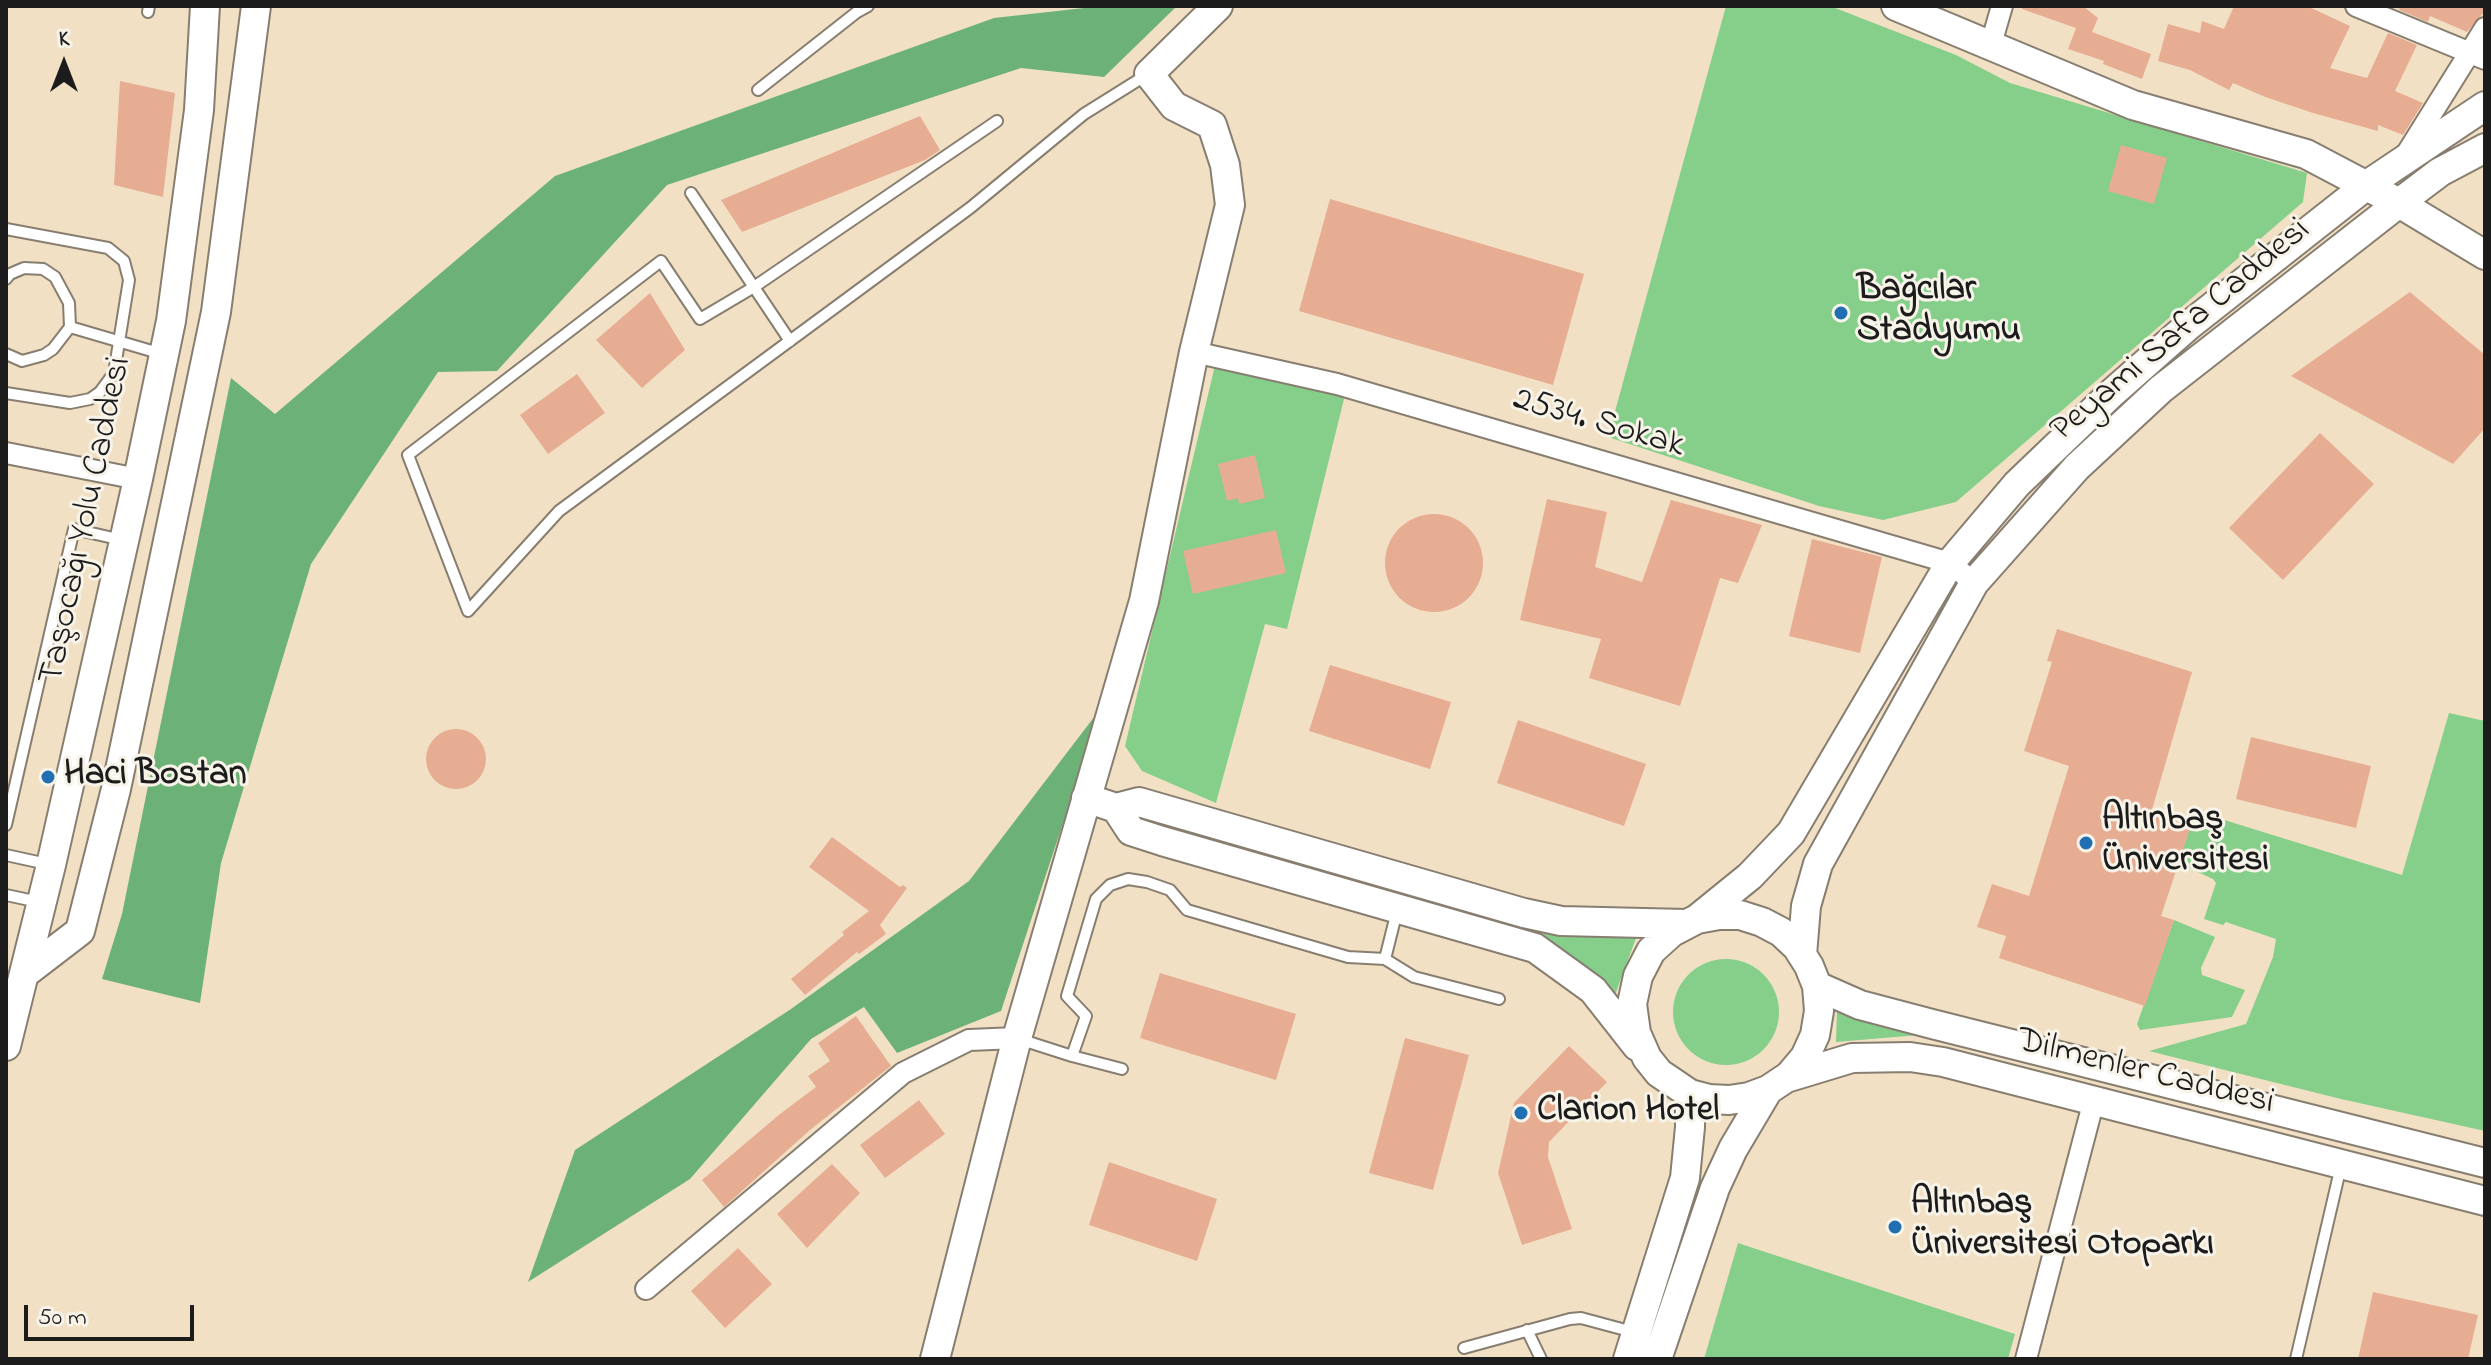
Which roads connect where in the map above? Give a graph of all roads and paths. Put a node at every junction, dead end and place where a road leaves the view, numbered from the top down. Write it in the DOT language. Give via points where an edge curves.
graph roads {
  1 [pos="205,6"];
  2 [pos="219,6"];
  3 [pos="256,6"];
  4 [pos="868,6"];
  5 [pos="1218,6"];
  6 [pos="1896,6"];
  7 [pos="2002,6"];
  8 [pos="2356,6"];
  9 [pos="2485,28"];
  10 [pos="1991,44"];
  11 [pos="2478,55"];
  12 [pos="1149,74"];
  13 [pos="758,90"];
  14 [pos="2485,106"];
  15 [pos="199,110"];
  16 [pos="997,121"];
  17 [pos="2485,148"];
  18 [pos="2400,166"];
  19 [pos="2367,185"];
  20 [pos="691,193"];
  21 [pos="2399,203"];
  22 [pos="6,229"];
  23 [pos="2485,255"];
  24 [pos="6,279"];
  25 [pos="754,287"];
  26 [pos="70,327"];
  27 [pos="119,341"];
  28 [pos="790,341"];
  29 [pos="1194,352"];
  30 [pos="6,354"];
  31 [pos="164,354"];
  32 [pos="6,393"];
  33 [pos="6,453"];
  34 [pos="184,464"];
  35 [pos="138,479"];
  36 [pos="124,540"];
  37 [pos="1950,563"];
  38 [pos="1974,583"];
  39 [pos="1086,798"];
  40 [pos="1116,808"];
  41 [pos="6,825"];
  42 [pos="6,855"];
  43 [pos="51,865"];
  44 [pos="94,876"];
  45 [pos="6,895"];
  46 [pos="41,902"];
  47 [pos="1397,909"];
  48 [pos="1692,922"];
  49 [pos="1802,955"];
  50 [pos="1385,959"];
  51 [pos="24,974"];
  52 [pos="1817,986"];
  53 [pos="1499,999"];
  54 [pos="1017,1038"];
  55 [pos="6,1046"];
  56 [pos="1072,1056"];
  57 [pos="1647,1058"];
  58 [pos="1122,1069"];
  59 [pos="1777,1084"];
  60 [pos="1690,1094"];
  61 [pos="2094,1100"];
  62 [pos="2485,1163"];
  63 [pos="2341,1164"];
  64 [pos="2485,1201"];
  65 [pos="646,1289"];
  66 [pos="1527,1330"];
  67 [pos="1632,1346"];
  68 [pos="1464,1348"];
  69 [pos="935,1359"];
  70 [pos="1541,1359"];
  71 [pos="1657,1359"];
  72 [pos="2026,1359"];
  73 [pos="2296,1359"];
  1 -- 15 [label="main road, Taşocağı Yolu Caddesi"];
  2 -- 15 [label="main road"];
  3 -- 34 [label="main road" via="216,312"];
  4 -- 13 [label="lane"];
  5 -- 12 [label="main road"];
  6 -- 10 [label="main road"];
  7 -- 10 [label="street"];
  8 -- 11 [label="street"];
  9 -- 11 [label="street"];
  10 -- 19 [label="main road" via="2133,105 2306,154"];
  11 -- 18 [label="street"];
  12 -- 28 [label="lane" via="1084,114 970,208"];
  12 -- 29 [label="main road" via="1174,106 1212,125 1225,165 1230,205"];
  14 -- 18 [label="main road"];
  15 -- 31 [label="main road, Taşocağı Yolu Caddesi"];
  16 -- 25 [label="lane"];
  17 -- 21 [label="main road, Peyami Safa Caddesi" via="2440,172"];
  18 -- 19 [label="main road"];
  19 -- 21 [label="main road"];
  19 -- 37 [label="main road" via="2112,393 2017,484"];
  20 -- 25 [label="lane"];
  21 -- 23 [label="main road"];
  21 -- 38 [label="main road, Peyami Safa Caddesi" via="2161,389 2077,467"];
  22 -- 27 [label="lane" via="117,253 129,280"];
  24 -- 26 [label="lane" via="24,268 43,269 55,277 69,303"];
  25 -- 28 [label="lane"];
  25 -- 28 [label="lane" via="700,319 661,261 408,455 468,611 559,511"];
  26 -- 27 [label="lane"];
  26 -- 30 [label="lane" via="44,355 22,361"];
  27 -- 31 [label="lane"];
  27 -- 32 [label="lane" via="114,373 90,399 70,403"];
  29 -- 37 [label="street, 2534. Sokak" via="1337,384"];
  29 -- 39 [label="main road" via="1144,601"];
  31 -- 35 [label="main road, Taşocağı Yolu Caddesi"];
  33 -- 35 [label="street"];
  34 -- 35 [label="main road" via="160,479"];
  34 -- 44 [label="main road"];
  35 -- 36 [label="main road, Taşocağı Yolu Caddesi"];
  36 -- 41 [label="lane" via="74,529"];
  36 -- 43 [label="main road, Taşocağı Yolu Caddesi"];
  37 -- 38 [label="street, 2534. Sokak"];
  37 -- 48 [label="main road" via="1791,833 1750,876"];
  38 -- 49 [label="main road, Peyami Safa Caddesi" via="1818,864 1806,906"];
  39 -- 40 [label="main road"];
  39 -- 54 [label="main road"];
  40 -- 47 [label="main road" via="1131,831"];
  40 -- 48 [label="main road" via="1139,802 1561,921"];
  42 -- 43 [label="lane"];
  43 -- 44 [label="main road"];
  43 -- 46 [label="main road, Taşocağı Yolu Caddesi"];
  44 -- 51 [label="main road" via="80,931"];
  45 -- 46 [label="lane"];
  46 -- 51 [label="main road, Taşocağı Yolu Caddesi"];
  47 -- 50 [label="lane"];
  47 -- 57 [label="main road" via="1535,948 1593,990"];
  48 -- 49 [label="main road" via="1740,915 1781,932"];
  48 -- 57 [label="main road" via="1651,951 1638,976 1632,1004"];
  49 -- 52 [label="main road"];
  50 -- 53 [label="lane" via="1414,977"];
  50 -- 56 [label="lane" via="1334,953 1187,910 1170,890 1147,882 1118,881 1096,899 1067,996 1086,1016"];
  51 -- 55 [label="main road, Taşocağı Yolu Caddesi"];
  52 -- 59 [label="main road" via="1815,1035 1805,1057"];
  52 -- 62 [label="main road, Dilmenler Caddesi" via="1860,1005"];
  54 -- 56 [label="lane"];
  54 -- 65 [label="street" via="969,1040 903,1073"];
  54 -- 69 [label="main road"];
  56 -- 58 [label="lane"];
  57 -- 60 [label="main road"];
  59 -- 60 [label="main road" via="1729,1100"];
  59 -- 61 [label="main road, Dilmenler Caddesi" via="1852,1058 1910,1057"];
  59 -- 71 [label="main road" via="1733,1149 1715,1188"];
  60 -- 67 [label="main road" via="1685,1178"];
  61 -- 63 [label="main road, Dilmenler Caddesi"];
  61 -- 72 [label="street"];
  63 -- 64 [label="main road, Dilmenler Caddesi"];
  63 -- 73 [label="lane"];
  66 -- 67 [label="lane" via="1581,1318"];
  66 -- 68 [label="lane"];
  66 -- 70 [label="lane"];
}
